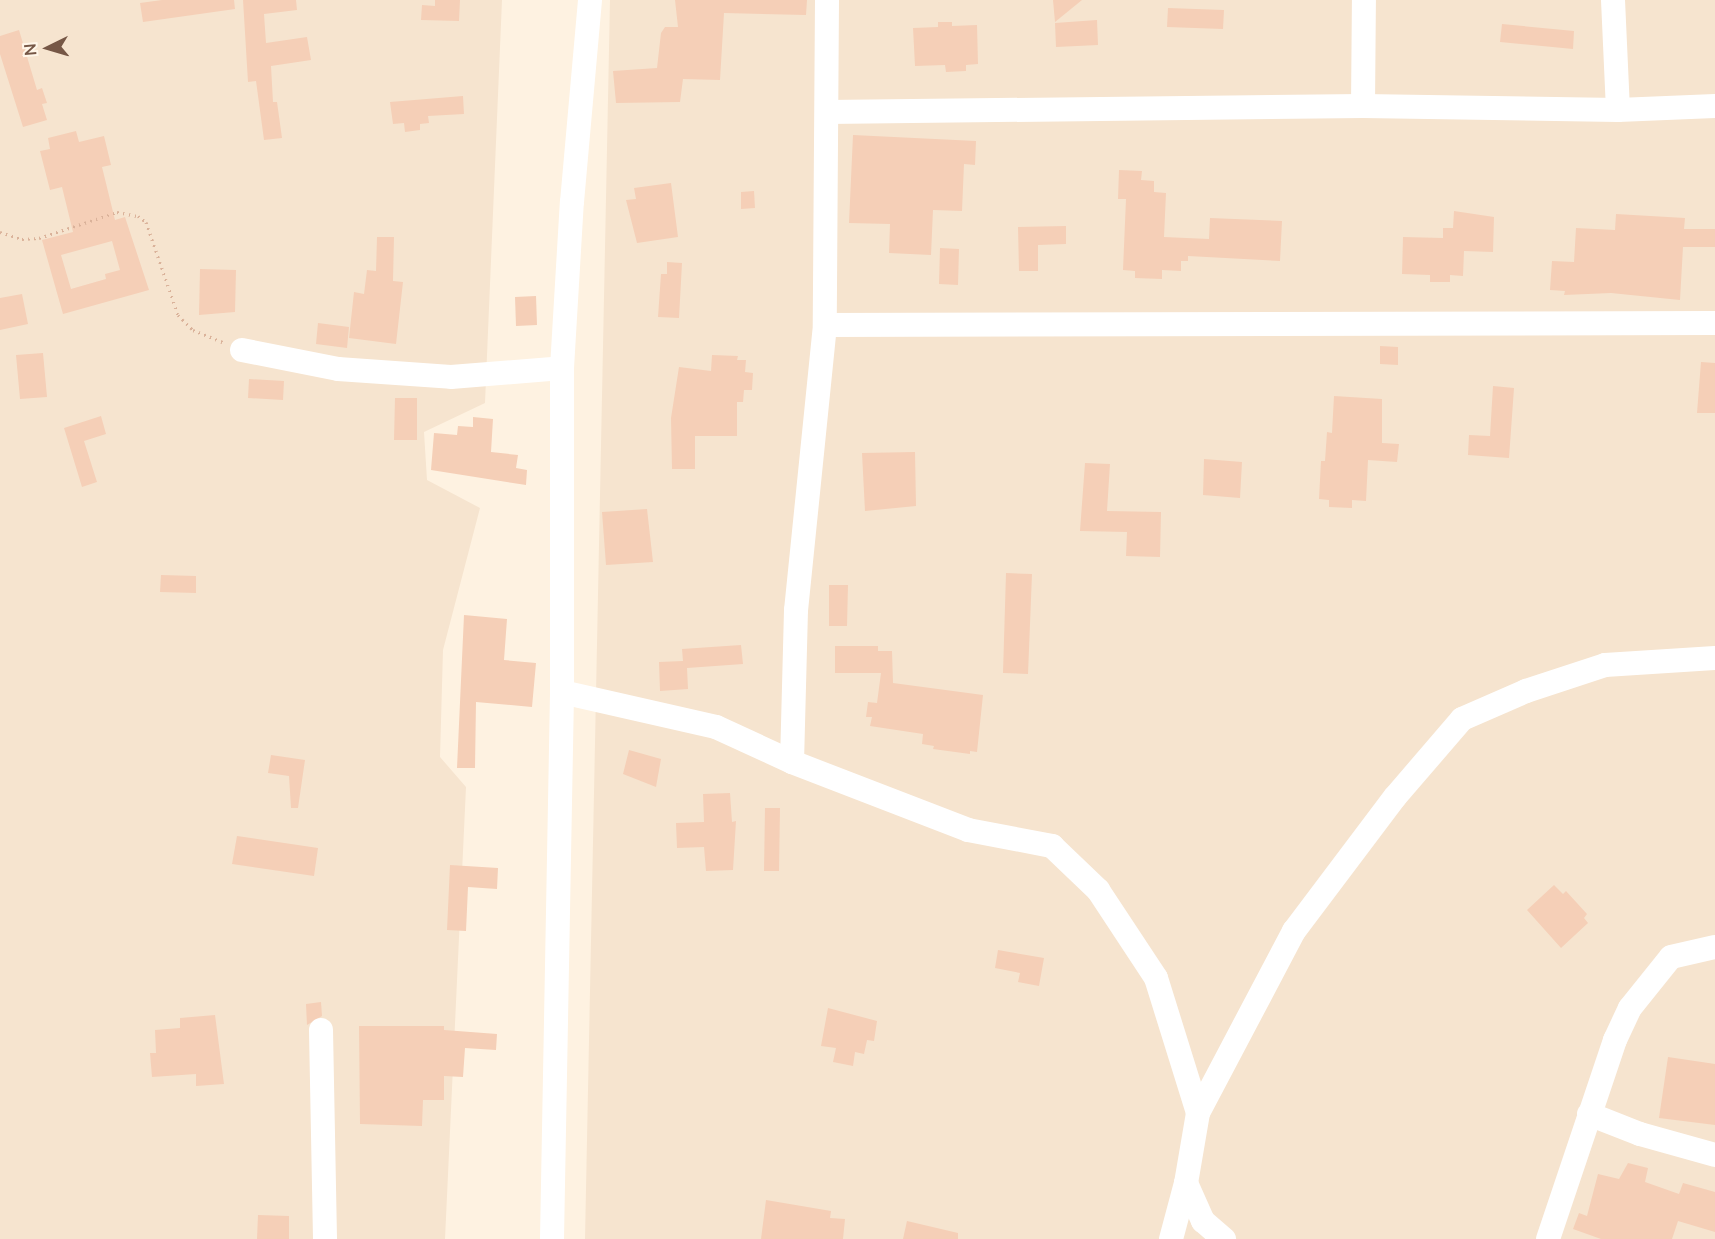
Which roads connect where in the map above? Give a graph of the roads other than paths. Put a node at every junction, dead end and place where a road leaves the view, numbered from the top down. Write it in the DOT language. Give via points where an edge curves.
graph roads {
  1 [pos="590,0"];
  2 [pos="827,0"];
  3 [pos="1364,0"];
  4 [pos="1612,0"];
  5 [pos="1363,106"];
  6 [pos="1715,106"];
  7 [pos="1618,110"];
  8 [pos="827,112"];
  9 [pos="1715,323"];
  10 [pos="825,325"];
  11 [pos="242,350"];
  12 [pos="562,368"];
  13 [pos="1715,657"];
  14 [pos="562,692"];
  15 [pos="792,762"];
  16 [pos="1715,947"];
  17 [pos="321,1030"];
  18 [pos="1198,1113"];
  19 [pos="1589,1114"];
  20 [pos="1715,1155"];
  21 [pos="1186,1183"];
  22 [pos="325,1239"];
  23 [pos="552,1239"];
  24 [pos="1171,1239"];
  25 [pos="1224,1239"];
  26 [pos="1548,1239"];
  1 -- 12 [label="street"];
  2 -- 8 [label="street"];
  3 -- 5 [label="street"];
  4 -- 7 [label="street"];
  5 -- 7 [label="street"];
  5 -- 8 [label="street"];
  6 -- 7 [label="street"];
  8 -- 10 [label="street"];
  9 -- 10 [label="street"];
  10 -- 15 [label="street" via="796,610"];
  11 -- 12 [label="street" via="338,369 451,377"];
  12 -- 14 [label="street"];
  13 -- 18 [label="street" via="1605,665 1526,691 1462,719 1395,797 1294,931"];
  14 -- 15 [label="street" via="716,727"];
  14 -- 23 [label="street"];
  15 -- 18 [label="street" via="968,830 1052,846 1098,890 1156,978"];
  16 -- 19 [label="street" via="1671,957 1655,972 1630,1008"];
  17 -- 22 [label="street"];
  18 -- 21 [label="street"];
  19 -- 20 [label="street" via="1640,1134"];
  19 -- 26 [label="street"];
  21 -- 24 [label="street"];
  21 -- 25 [label="street" via="1203,1221"];
}
